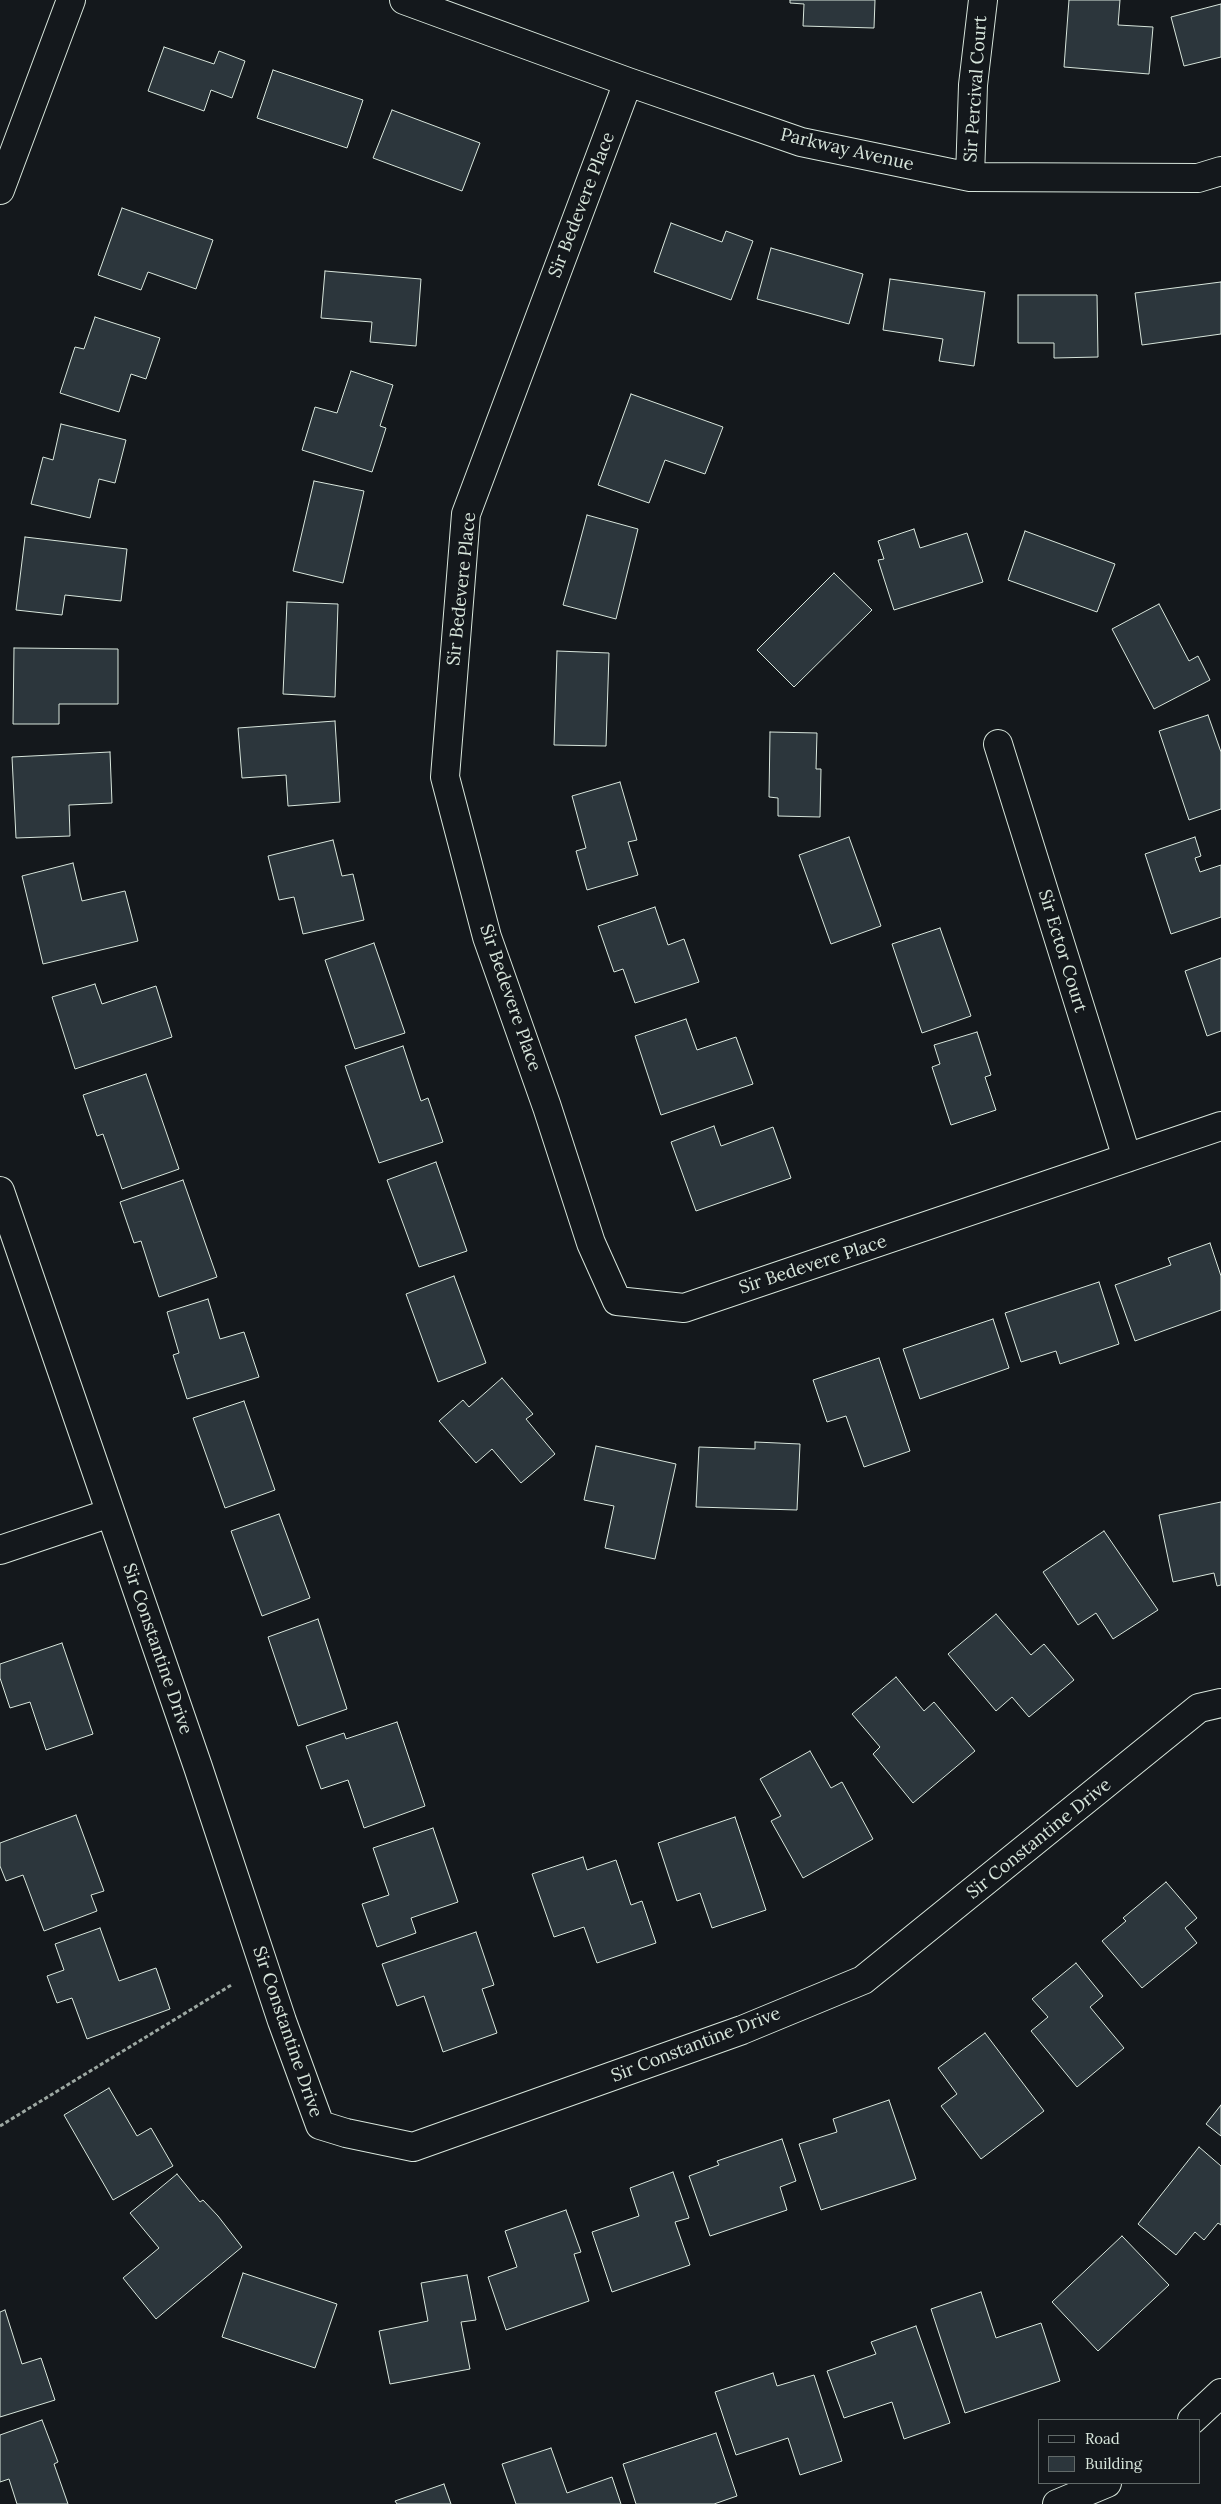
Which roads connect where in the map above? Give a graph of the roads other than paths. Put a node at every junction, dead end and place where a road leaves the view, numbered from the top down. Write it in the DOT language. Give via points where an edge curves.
graph roads {
  1 [pos="71,0"];
  2 [pos="404,0"];
  3 [pos="982,0"];
  4 [pos="628,82"];
  5 [pos="1221,171"];
  6 [pos="970,178"];
  7 [pos="0,190"];
  8 [pos="998,744"];
  9 [pos="1221,1126"];
  10 [pos="1127,1158"];
  11 [pos="0,1191"];
  12 [pos="110,1513"];
  13 [pos="0,1550"];
  14 [pos="1221,1703"];
  15 [pos="1221,2392"];
  16 [pos="1193,2419"];
  17 [pos="1105,2484"];
  18 [pos="1057,2504"];
  1 -- 7 [label="street"];
  2 -- 4 [label="street, Parkway Avenue"];
  3 -- 6 [label="street, Sir Percival Court" via="972,85"];
  4 -- 6 [label="street, Parkway Avenue" via="800,142"];
  4 -- 10 [label="street, Sir Bedevere Place" via="466,514 445,777 487,937 591,1243 617,1300 684,1308"];
  5 -- 6 [label="street, Parkway Avenue" via="1198,178"];
  8 -- 10 [label="street, Sir Ector Court"];
  9 -- 10 [label="street, Sir Bedevere Place"];
  11 -- 12 [label="street, Sir Constantine Drive"];
  12 -- 13 [label="street"];
  12 -- 14 [label="street, Sir Constantine Drive" via="320,2125 413,2147 742,2030 863,1980 1199,1708"];
  15 -- 16 [label="street"];
  17 -- 18 [label="street"];
}
